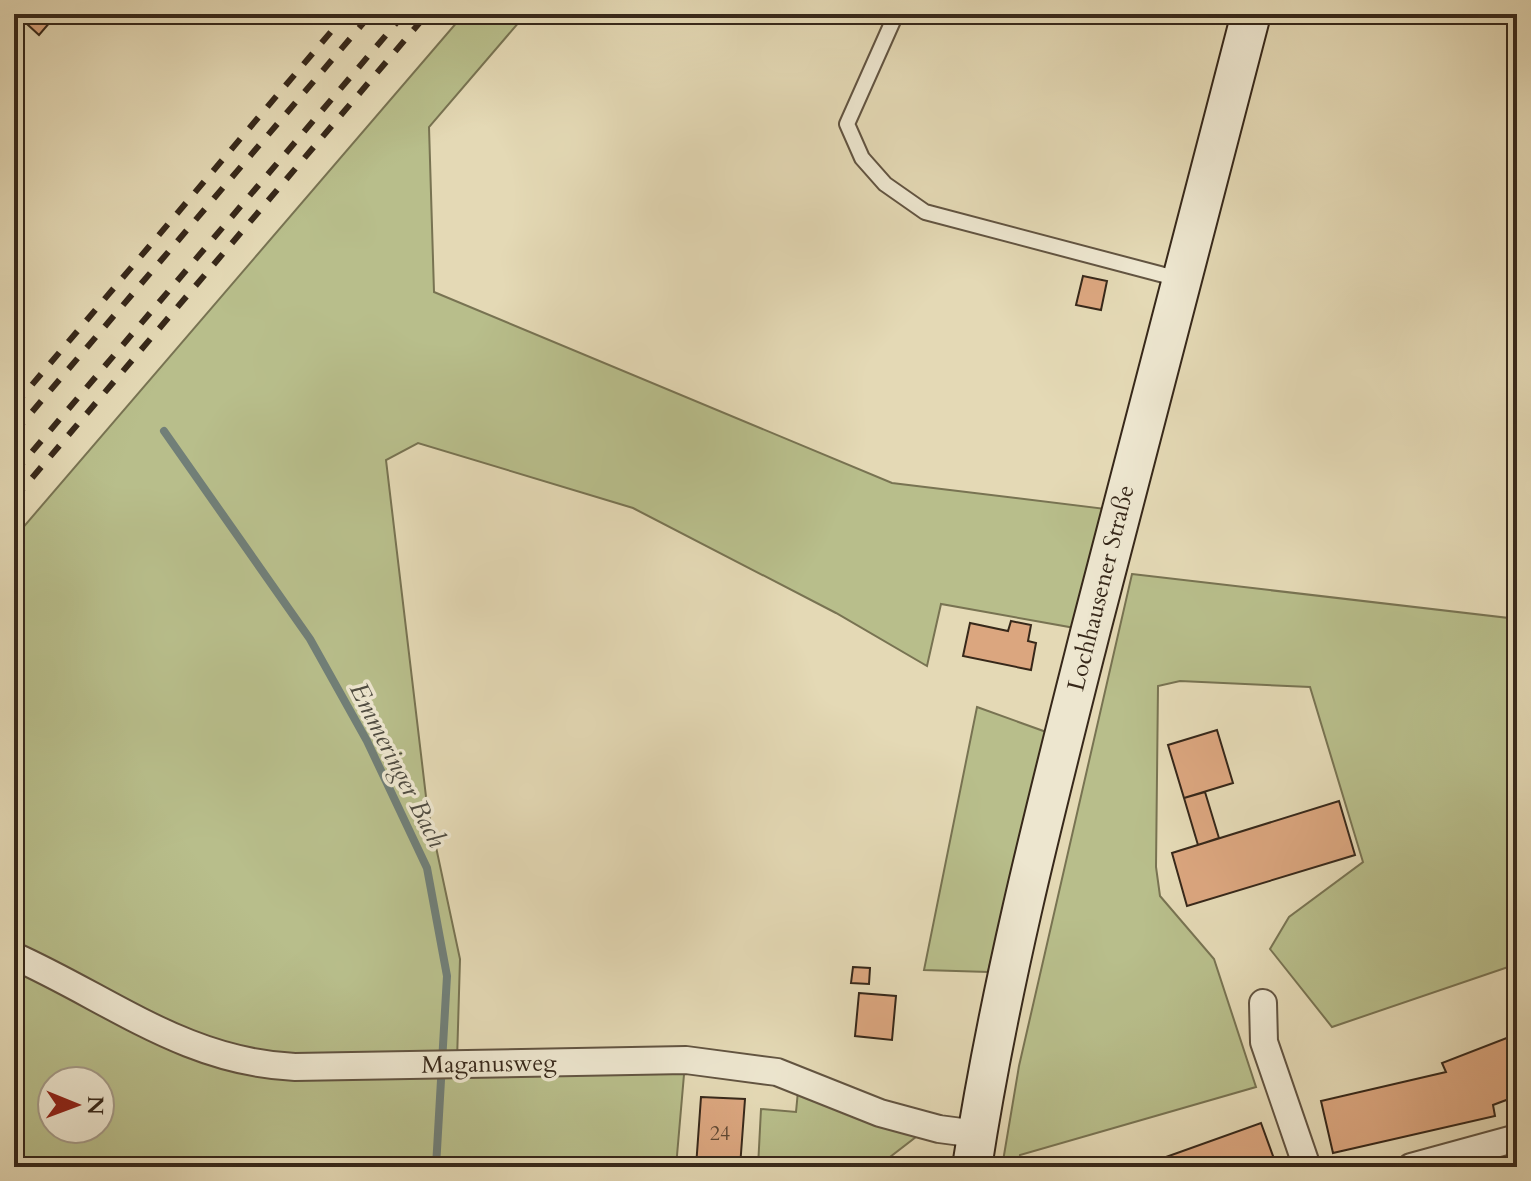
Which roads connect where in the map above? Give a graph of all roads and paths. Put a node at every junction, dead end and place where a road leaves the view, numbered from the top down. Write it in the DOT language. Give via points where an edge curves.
graph roads {
  1 [pos="896,14"];
  2 [pos="1251,14"];
  3 [pos="1181,279"];
  4 [pos="14,956"];
  5 [pos="1263,1003"];
  6 [pos="1517,1138"];
  7 [pos="974,1150"];
  8 [pos="1307,1167"];
  9 [pos="1411,1167"];
  1 -- 3 [label="lane" via="847,124 862,158 885,184 925,212"];
  2 -- 3 [label="main road, Lochhausener Straße"];
  3 -- 7 [label="main road, Lochhausener Straße" via="1046,808"];
  4 -- 7 [label="street, Maganusweg" via="118,1012 232,1060 295,1067 686,1060 777,1072 880,1113 939,1129"];
  5 -- 8 [label="street" via="1264,1042"];
  6 -- 9 [label="street"];
}
